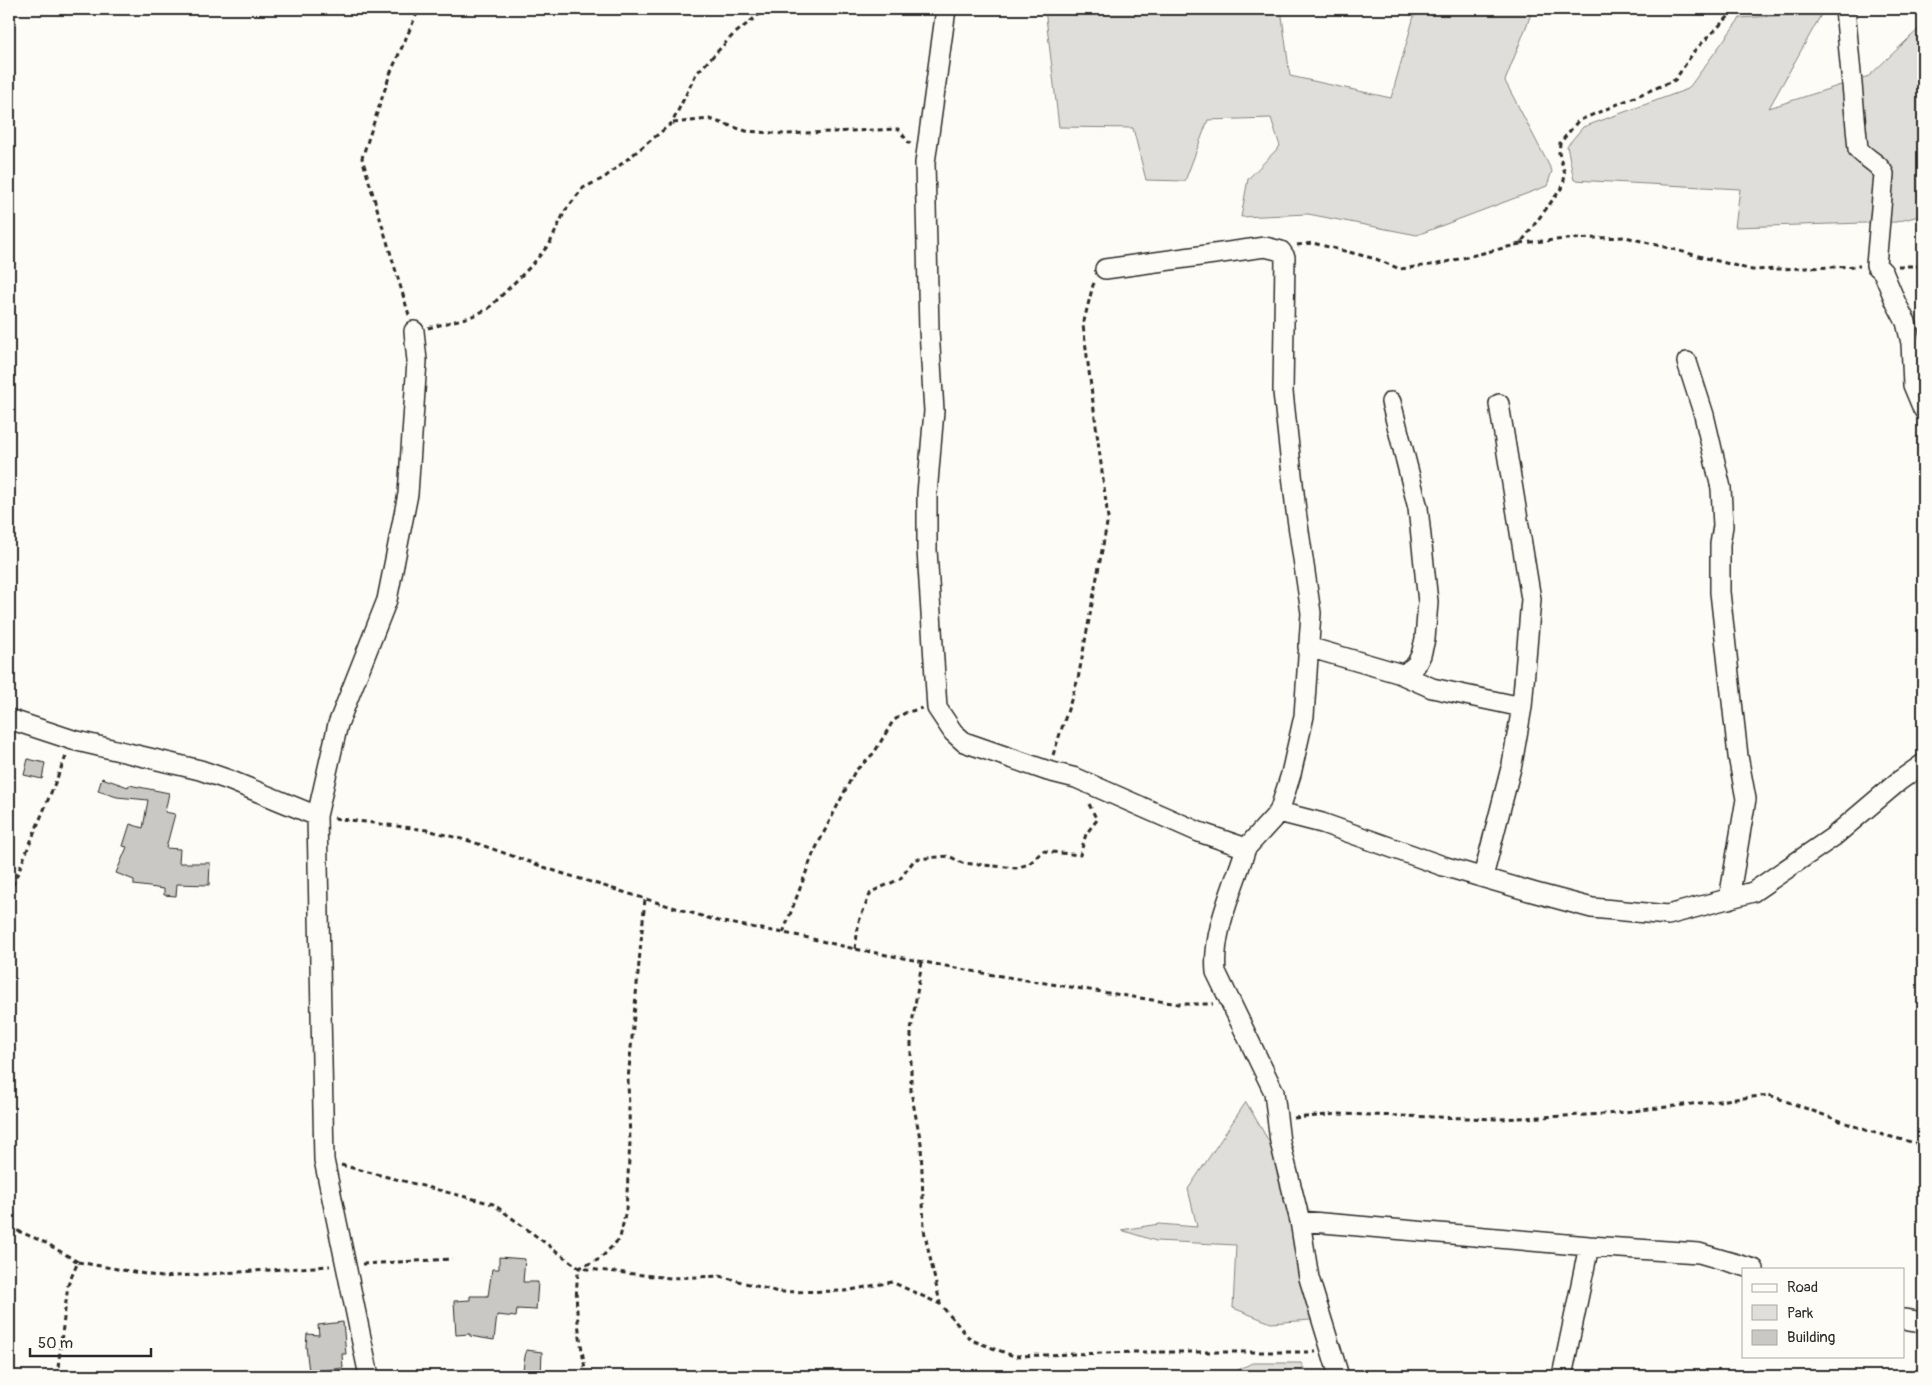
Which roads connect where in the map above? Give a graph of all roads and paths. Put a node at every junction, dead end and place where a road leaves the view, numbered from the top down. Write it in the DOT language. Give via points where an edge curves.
graph roads {
  1 [pos="419,9"];
  2 [pos="766,9"];
  3 [pos="946,9"];
  4 [pos="1752,9"];
  5 [pos="1845,9"];
  6 [pos="672,123"];
  7 [pos="925,163"];
  8 [pos="1520,244"];
  9 [pos="1272,247"];
  10 [pos="1876,265"];
  11 [pos="1923,266"];
  12 [pos="1105,270"];
  13 [pos="414,331"];
  14 [pos="1687,362"];
  15 [pos="1391,402"];
  16 [pos="1499,404"];
  17 [pos="1923,409"];
  18 [pos="1308,647"];
  19 [pos="1403,676"];
  20 [pos="1522,707"];
  21 [pos="937,708"];
  22 [pos="9,719"];
  23 [pos="73,740"];
  24 [pos="1923,764"];
  25 [pos="1048,771"];
  26 [pos="1076,778"];
  27 [pos="1279,812"];
  28 [pos="317,816"];
  29 [pos="1246,848"];
  30 [pos="1483,877"];
  31 [pos="9,894"];
  32 [pos="645,899"];
  33 [pos="1729,899"];
  34 [pos="783,932"];
  35 [pos="855,950"];
  36 [pos="922,962"];
  37 [pos="1231,1005"];
  38 [pos="1277,1120"];
  39 [pos="1923,1145"];
  40 [pos="324,1160"];
  41 [pos="1300,1221"];
  42 [pos="9,1227"];
  43 [pos="1589,1246"];
  44 [pos="452,1259"];
  45 [pos="78,1262"];
  46 [pos="345,1265"];
  47 [pos="579,1268"];
  48 [pos="1751,1268"];
  49 [pos="940,1304"];
  50 [pos="1904,1319"];
  51 [pos="1923,1322"];
  52 [pos="1332,1352"];
  53 [pos="57,1376"];
  54 [pos="369,1376"];
  55 [pos="586,1376"];
  56 [pos="1339,1376"];
  57 [pos="1562,1376"];
  1 -- 13 [label="path" via="390,74 362,158"];
  2 -- 6 [label="path" via="732,34 696,74"];
  3 -- 7 [label="street"];
  4 -- 8 [label="path" via="1735,10 1694,50 1675,80 1578,122 1560,143 1559,154 1565,174 1563,186"];
  5 -- 10 [label="street" via="1858,149 1884,174"];
  6 -- 7 [label="path" via="709,119 746,131 785,134 898,129"];
  6 -- 13 [label="path" via="604,178 584,188 565,211 550,243 488,309 470,317"];
  7 -- 21 [label="street" via="934,410 926,550"];
  8 -- 9 [label="path" via="1400,270 1313,243"];
  8 -- 10 [label="path" via="1626,237 1752,270"];
  9 -- 12 [label="street"];
  9 -- 18 [label="street" via="1285,257 1283,392 1310,613"];
  10 -- 11 [label="path"];
  10 -- 17 [label="street" via="1883,272 1906,322 1911,343 1913,385"];
  12 -- 25 [label="path" via="1093,285 1084,325 1108,518 1078,679"];
  13 -- 28 [label="street" via="417,361 408,494 387,600 338,724"];
  14 -- 33 [label="street" via="1721,488 1720,592 1738,756 1746,798"];
  15 -- 19 [label="street" via="1418,508 1428,602 1421,655 1416,665"];
  16 -- 20 [label="street" via="1531,599"];
  18 -- 19 [label="street"];
  18 -- 27 [label="street" via="1304,716"];
  19 -- 20 [label="street" via="1432,688"];
  20 -- 30 [label="street" via="1512,764"];
  21 -- 25 [label="street" via="964,742"];
  21 -- 34 [label="path" via="918,708 892,721 874,753 855,771 813,854"];
  22 -- 23 [label="street"];
  23 -- 28 [label="street" via="200,770"];
  23 -- 31 [label="path"];
  24 -- 33 [label="street" via="1825,842 1753,892"];
  25 -- 26 [label="street"];
  26 -- 29 [label="street" via="1199,832"];
  26 -- 35 [label="path" via="1097,820 1086,834 1080,855 1043,851 1029,864 1016,868 962,863 950,856 915,859 900,879 871,892 859,921"];
  27 -- 29 [label="street"];
  27 -- 30 [label="street" via="1322,823"];
  28 -- 32 [label="path" via="427,830"];
  28 -- 40 [label="street"];
  29 -- 37 [label="street" via="1217,939 1215,955 1216,972"];
  30 -- 33 [label="street" via="1592,908 1668,915"];
  32 -- 34 [label="path" via="718,921"];
  32 -- 47 [label="path" via="628,1080 630,1142 626,1210 620,1238 600,1259"];
  34 -- 35 [label="path"];
  35 -- 36 [label="path"];
  36 -- 37 [label="path" via="1178,1004"];
  36 -- 49 [label="path" via="911,1030 911,1092 922,1143 924,1230"];
  37 -- 38 [label="street" via="1274,1092"];
  38 -- 39 [label="path" via="1339,1114 1498,1119 1607,1114 1769,1095 1868,1131"];
  38 -- 41 [label="street"];
  40 -- 46 [label="street"];
  40 -- 47 [label="path" via="493,1204"];
  41 -- 43 [label="street"];
  41 -- 52 [label="street" via="1309,1278"];
  42 -- 45 [label="path"];
  43 -- 48 [label="street" via="1699,1252"];
  43 -- 57 [label="street"];
  44 -- 46 [label="path"];
  45 -- 46 [label="path" via="162,1277"];
  45 -- 53 [label="path" via="68,1285"];
  46 -- 54 [label="street"];
  47 -- 49 [label="path" via="671,1278 720,1276 778,1292 845,1291 892,1282"];
  47 -- 55 [label="path" via="575,1286 576,1308"];
  49 -- 52 [label="path" via="971,1340 1014,1356"];
  50 -- 51 [label="street"];
  52 -- 56 [label="street"];
}
